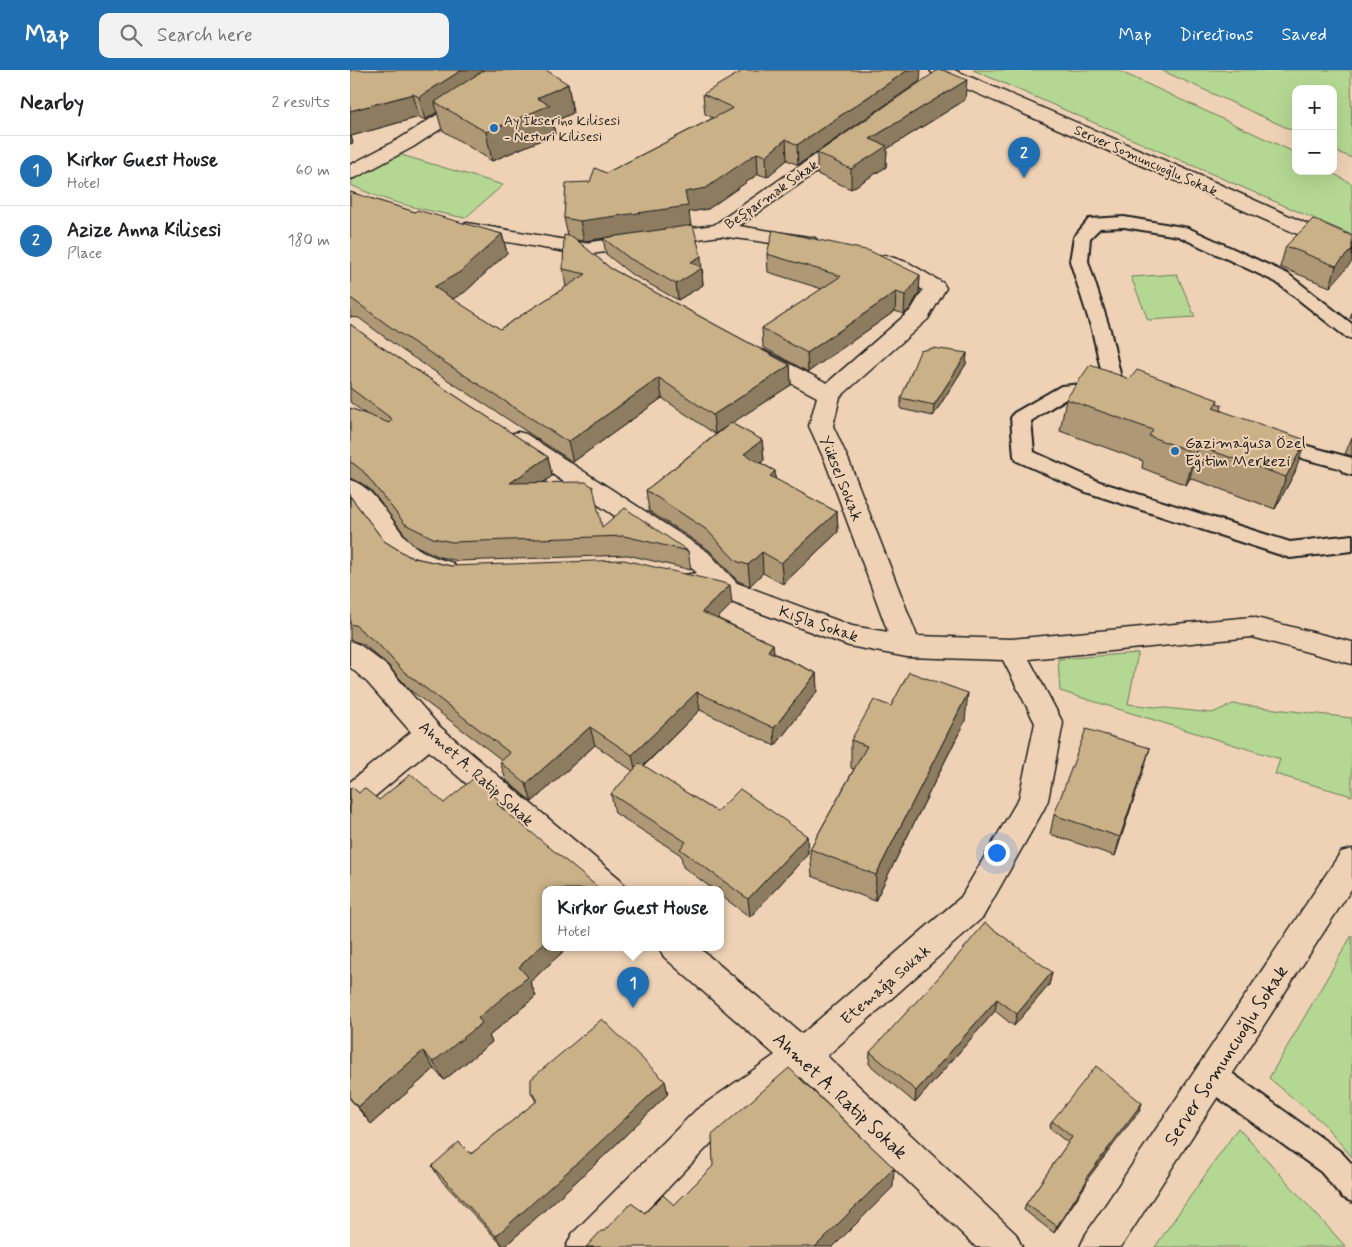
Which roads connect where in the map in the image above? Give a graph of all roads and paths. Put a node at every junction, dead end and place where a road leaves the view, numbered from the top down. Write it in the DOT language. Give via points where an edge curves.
graph roads {
  1 [pos="519,70"];
  2 [pos="939,75"];
  3 [pos="865,129"];
  4 [pos="350,174"];
  5 [pos="449,226"];
  6 [pos="720,230"];
  7 [pos="828,244"];
  8 [pos="584,249"];
  9 [pos="1352,252"];
  10 [pos="865,254"];
  11 [pos="607,268"];
  12 [pos="1352,333"];
  13 [pos="741,347"];
  14 [pos="829,394"];
  15 [pos="500,428"];
  16 [pos="1256,440"];
  17 [pos="1350,459"];
  18 [pos="350,490"];
  19 [pos="1352,544"];
  20 [pos="467,573"];
  21 [pos="674,578"];
  22 [pos="728,590"];
  23 [pos="907,646"];
  24 [pos="1011,650"];
  25 [pos="350,652"];
  26 [pos="1352,653"];
  27 [pos="429,734"];
  28 [pos="350,799"];
  29 [pos="1352,862"];
  30 [pos="606,886"];
  31 [pos="680,951"];
  32 [pos="802,1056"];
  33 [pos="1212,1076"];
  34 [pos="1352,1187"];
  35 [pos="585,1247"];
  36 [pos="1003,1247"];
  37 [pos="1099,1247"];
  1 -- 4 [label="street" via="406,143"];
  2 -- 9 [label="street, Server Somuncuoğlu Sokak" via="1196,181"];
  3 -- 6 [label="street, Beşparmak Sokak"];
  5 -- 8 [label="street"];
  6 -- 7 [label="street"];
  6 -- 8 [label="street"];
  8 -- 11 [label="street"];
  10 -- 14 [label="street" via="902,266 935,288 920,314"];
  12 -- 19 [label="lane" via="1282,278 1182,232 1124,222 1095,223 1082,237 1079,261 1123,390 1068,390 1021,418 1024,456 1093,487 1290,550"];
  13 -- 14 [label="street"];
  14 -- 23 [label="street, Yüksel Sokak" via="821,426"];
  15 -- 22 [label="street" via="699,559"];
  16 -- 17 [label="lane"];
  18 -- 20 [label="street" via="362,499 401,551 427,567"];
  21 -- 22 [label="street, Kışla Sokak"];
  22 -- 23 [label="street, Kışla Sokak" via="849,636"];
  23 -- 24 [label="street, Kışla Sokak"];
  24 -- 26 [label="street, Kışla Sokak" via="1252,627"];
  24 -- 32 [label="street, Etemağa Sokak" via="1049,723 1033,800 972,907"];
  25 -- 27 [label="street, Ahmet A. Ratip Sokak" via="377,674"];
  27 -- 28 [label="street"];
  27 -- 30 [label="street, Ahmet A. Ratip Sokak"];
  29 -- 33 [label="street, Server Somuncuoğlu Sokak"];
  31 -- 32 [label="street, Ahmet A. Ratip Sokak"];
  32 -- 35 [label="street, Etemağa Sokak" via="708,1122"];
  32 -- 36 [label="street, Ahmet A. Ratip Sokak"];
  33 -- 34 [label="lane" via="1331,1162"];
  33 -- 37 [label="street, Server Somuncuoğlu Sokak"];
}
